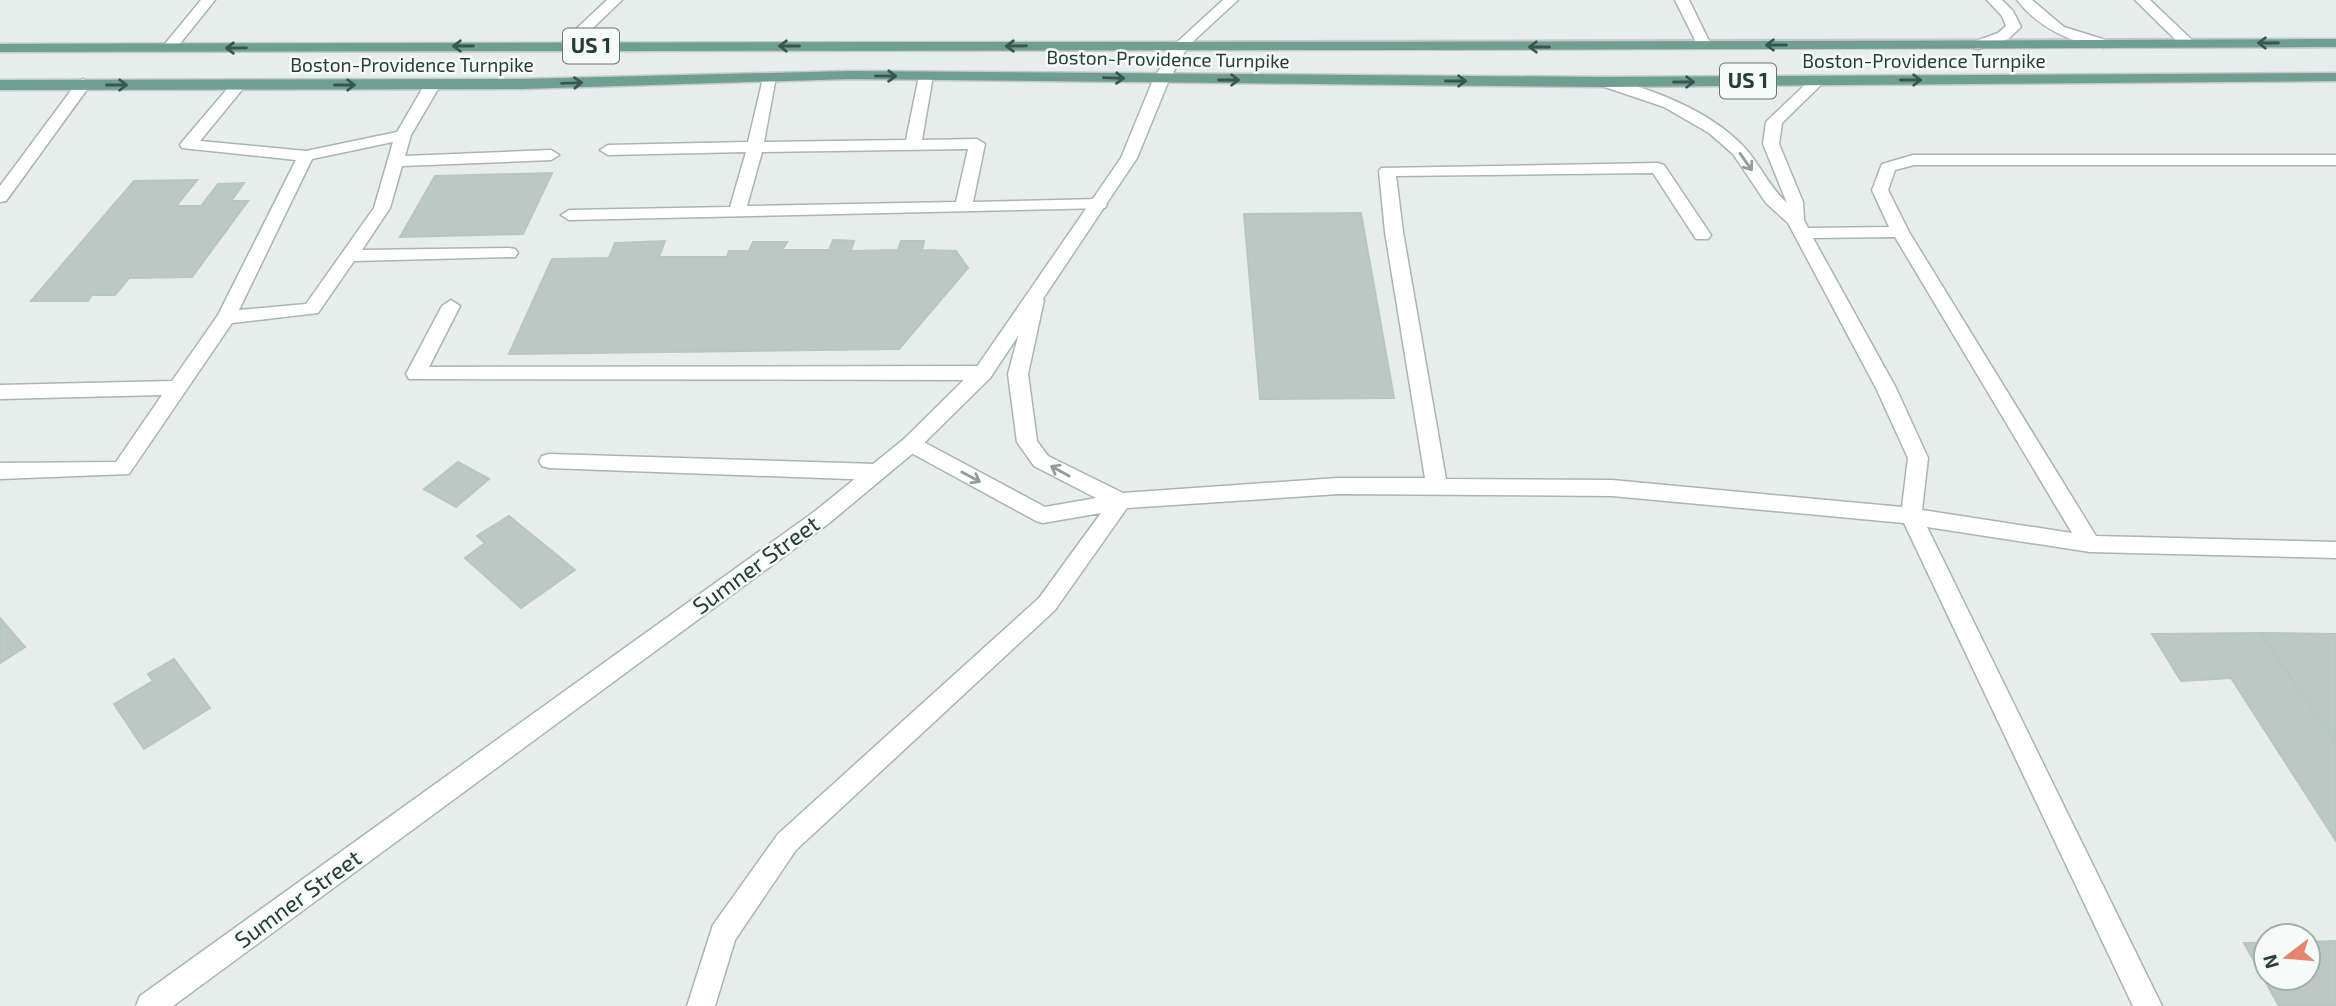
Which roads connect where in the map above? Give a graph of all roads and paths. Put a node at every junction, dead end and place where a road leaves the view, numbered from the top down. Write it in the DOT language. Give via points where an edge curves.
graph roads {
  1 [pos="208,0"];
  2 [pos="615,0"];
  3 [pos="1231,0"];
  4 [pos="1682,0"];
  5 [pos="1994,0"];
  6 [pos="2024,0"];
  7 [pos="2142,0"];
  8 [pos="2187,43"];
  9 [pos="2336,43"];
  10 [pos="1182,44"];
  11 [pos="1978,44"];
  12 [pos="2104,44"];
  13 [pos="1704,45"];
  14 [pos="566,46"];
  15 [pos="0,48"];
  16 [pos="169,48"];
  17 [pos="926,76"];
  18 [pos="769,77"];
  19 [pos="2336,77"];
  20 [pos="1161,80"];
  21 [pos="1817,81"];
  22 [pos="1604,82"];
  23 [pos="83,84"];
  24 [pos="433,84"];
  25 [pos="0,85"];
  26 [pos="239,85"];
  27 [pos="403,135"];
  28 [pos="913,145"];
  29 [pos="755,146"];
  30 [pos="608,149"];
  31 [pos="551,155"];
  32 [pos="306,156"];
  33 [pos="2336,160"];
  34 [pos="396,161"];
  35 [pos="0,197"];
  36 [pos="1099,204"];
  37 [pos="963,207"];
  38 [pos="737,211"];
  39 [pos="569,215"];
  40 [pos="1798,226"];
  41 [pos="1900,232"];
  42 [pos="1702,235"];
  43 [pos="509,254"];
  44 [pos="349,256"];
  45 [pos="1035,300"];
  46 [pos="451,306"];
  47 [pos="226,317"];
  48 [pos="983,373"];
  49 [pos="177,388"];
  50 [pos="0,392"];
  51 [pos="911,444"];
  52 [pos="549,461"];
  53 [pos="0,471"];
  54 [pos="876,472"];
  55 [pos="1437,486"];
  56 [pos="1121,500"];
  57 [pos="1911,516"];
  58 [pos="2090,544"];
  59 [pos="2336,550"];
  60 [pos="150,1006"];
  61 [pos="701,1006"];
  62 [pos="2148,1006"];
  1 -- 16 [label="street"];
  2 -- 14 [label="street"];
  3 -- 10 [label="street, Sumner Street"];
  4 -- 13 [label="street"];
  5 -- 11 [label="street" via="2014,27"];
  6 -- 12 [label="street" via="2056,29"];
  7 -- 8 [label="street"];
  9 -- 8 [label="main road, Boston-Providence Turnpike / US 1, one-way"];
  8 -- 12 [label="main road, Boston-Providence Turnpike / US 1"];
  13 -- 10 [label="main road, Boston-Providence Turnpike / US 1, one-way"];
  10 -- 14 [label="main road, Boston-Providence Turnpike / US 1, one-way"];
  10 -- 20 [label="street, Sumner Street"];
  11 -- 12 [label="main road, Boston-Providence Turnpike / US 1"];
  11 -- 13 [label="main road, Boston-Providence Turnpike / US 1, one-way"];
  14 -- 16 [label="main road, Boston-Providence Turnpike / US 1, one-way"];
  15 -- 16 [label="main road, Boston-Providence Turnpike / US 1"];
  18 -- 17 [label="main road, Boston-Providence Turnpike / US 1, one-way"];
  17 -- 20 [label="main road, Boston-Providence Turnpike / US 1, one-way"];
  17 -- 28 [label="street"];
  24 -- 18 [label="main road, Boston-Providence Turnpike / US 1, one-way"];
  18 -- 29 [label="street"];
  21 -- 19 [label="main road, Boston-Providence Turnpike / US 1, one-way"];
  20 -- 22 [label="main road, Boston-Providence Turnpike / US 1, one-way"];
  20 -- 36 [label="street, Sumner Street" via="1129,158"];
  22 -- 21 [label="main road, Boston-Providence Turnpike / US 1, one-way"];
  21 -- 40 [label="street" via="1774,122 1770,144 1796,202"];
  22 -- 40 [label="street, one-way" via="1669,104 1715,130 1739,151 1772,199"];
  23 -- 25 [label="main road, Boston-Providence Turnpike / US 1"];
  23 -- 26 [label="main road, Boston-Providence Turnpike / US 1, one-way"];
  23 -- 35 [label="street"];
  26 -- 24 [label="main road, Boston-Providence Turnpike / US 1, one-way"];
  24 -- 27 [label="street"];
  26 -- 32 [label="street" via="188,145"];
  27 -- 32 [label="street"];
  27 -- 34 [label="street"];
  28 -- 29 [label="street"];
  28 -- 37 [label="street" via="977,144"];
  29 -- 30 [label="street"];
  29 -- 38 [label="street"];
  31 -- 34 [label="street"];
  32 -- 47 [label="street"];
  33 -- 41 [label="street" via="1913,160 1888,167 1880,190"];
  34 -- 44 [label="street" via="382,208"];
  36 -- 37 [label="street"];
  36 -- 45 [label="street, Sumner Street"];
  37 -- 38 [label="street"];
  38 -- 39 [label="street"];
  40 -- 41 [label="street"];
  40 -- 57 [label="street" via="1918,457"];
  41 -- 58 [label="street"];
  42 -- 55 [label="street" via="1658,168 1387,171"];
  43 -- 44 [label="street"];
  44 -- 47 [label="street" via="312,309"];
  45 -- 48 [label="street, Sumner Street"];
  56 -- 45 [label="street, one-way" via="1041,461 1027,442 1018,374"];
  46 -- 48 [label="street" via="416,374"];
  47 -- 49 [label="street"];
  48 -- 51 [label="street, Sumner Street"];
  49 -- 50 [label="street"];
  49 -- 53 [label="street" via="122,469"];
  51 -- 54 [label="street, Sumner Street"];
  51 -- 56 [label="street, one-way" via="1043,514"];
  52 -- 54 [label="street"];
  54 -- 60 [label="street, Sumner Street" via="821,518"];
  55 -- 56 [label="street" via="1338,486"];
  55 -- 57 [label="street" via="1612,488"];
  56 -- 61 [label="street" via="1047,604 787,842 723,934"];
  57 -- 58 [label="street"];
  57 -- 62 [label="street"];
  58 -- 59 [label="street"];
}
